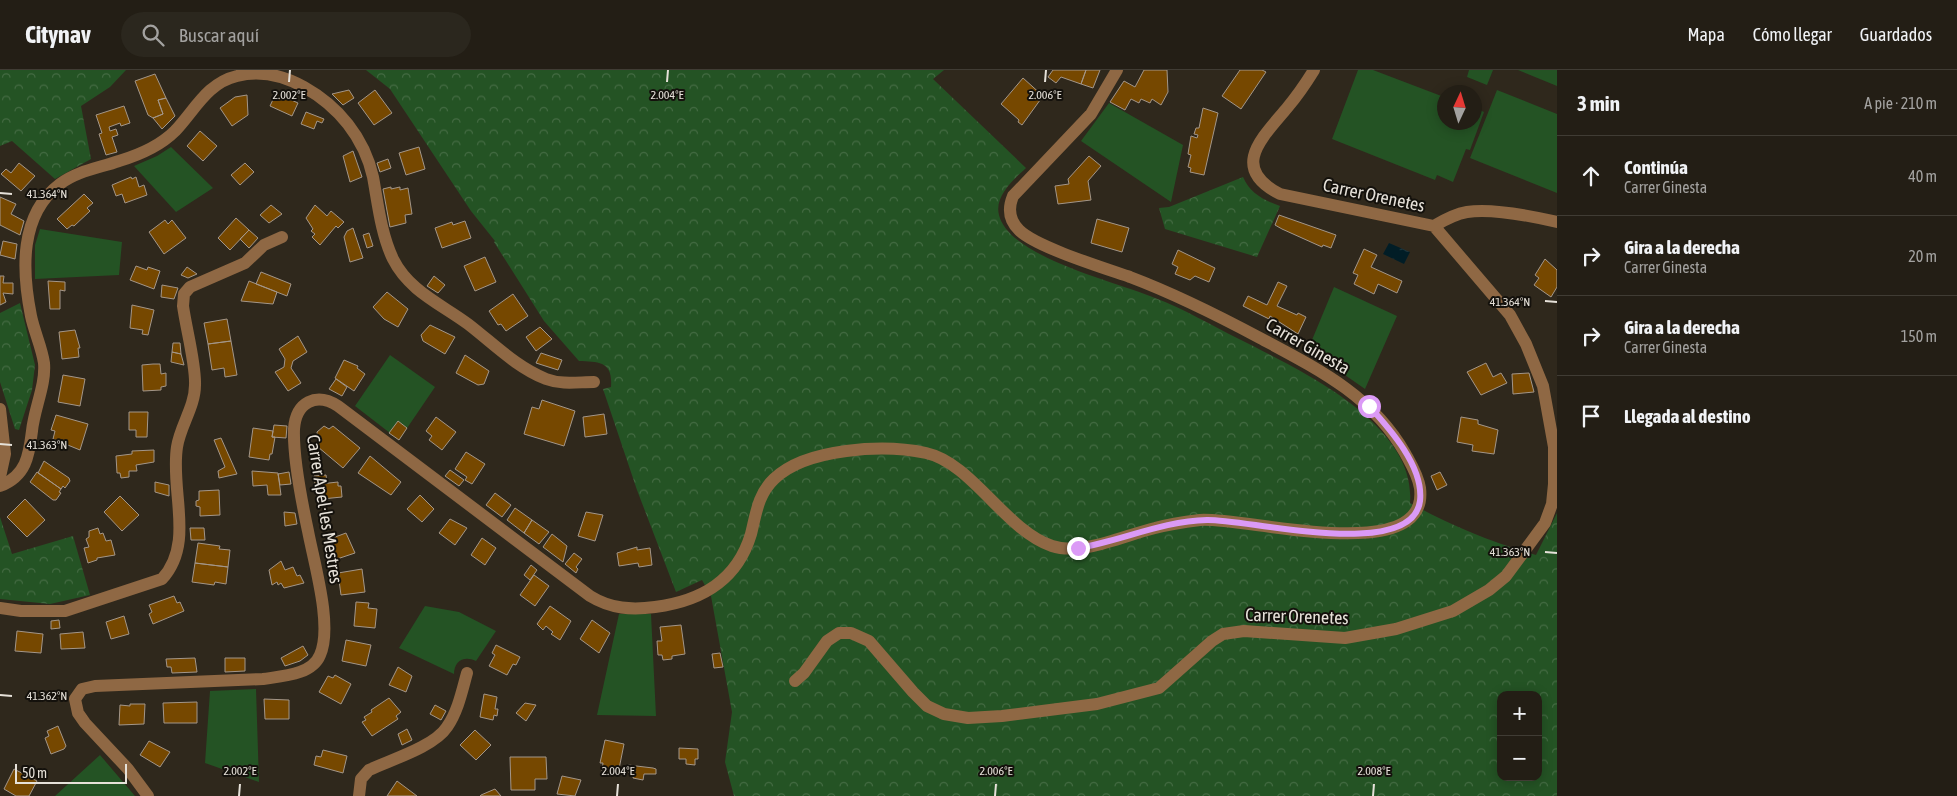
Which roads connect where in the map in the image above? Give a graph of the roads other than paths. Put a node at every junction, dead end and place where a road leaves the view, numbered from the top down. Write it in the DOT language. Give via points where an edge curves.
graph roads {
  1 [pos="1117,70"];
  2 [pos="1314,70"];
  3 [pos="1557,222"];
  4 [pos="1434,226"];
  5 [pos="282,237"];
  6 [pos="594,382"];
  7 [pos="0,409"];
  8 [pos="0,477"];
  9 [pos="0,486"];
  10 [pos="680,602"];
  11 [pos="0,608"];
  12 [pos="467,673"];
  13 [pos="795,680"];
  14 [pos="148,796"];
  15 [pos="359,796"];
  1 -- 10 [label="street, Carrer Ginesta" via="1101,100 1086,119 1013,196 1010,213 1018,229 1043,244 1156,287 1218,316 1347,388 1386,425 1413,468 1420,489 1417,512 1402,524 1372,534 1314,532 1204,520 1065,549 1046,544 1015,522 963,474 931,454 882,449 811,458 787,469 774,479 760,499 750,536 739,560 712,589"];
  2 -- 4 [label="street, Carrer Orenetes" via="1256,146 1252,162 1255,175 1265,187 1280,194"];
  3 -- 4 [label="street" via="1518,215 1468,212"];
  4 -- 13 [label="street, Carrer Orenetes" via="1510,315 1536,367 1550,418 1554,484 1549,513 1524,553 1489,590 1453,611 1384,632 1345,638 1244,631 1223,634 1159,688 1074,707 993,717 968,718 944,714 927,706 869,641 852,633 839,633 827,641 804,673"];
  5 -- 11 [label="street" via="264,245 245,263 190,287 184,294 195,384 194,398 177,448 179,541 172,568 162,579 65,611"];
  6 -- 9 [label="street" via="561,383 522,367 406,280 386,240 368,160 343,117 315,93 291,80 257,73 238,75 218,82 175,131 154,148 88,170 60,184 34,213 29,231 26,290 44,362 42,379 24,469 10,482"];
  7 -- 8 [label="street" via="5,454"];
  10 -- 14 [label="street, Carrer Apel·les Mestres" via="635,609 600,602 338,406 324,398 315,398 301,410 294,429 303,508 325,626 320,656 311,666 263,680 95,686 82,689 75,699 78,713 85,723"];
  12 -- 15 [label="street" via="454,715 446,729 435,739 369,770 361,779"];
}
